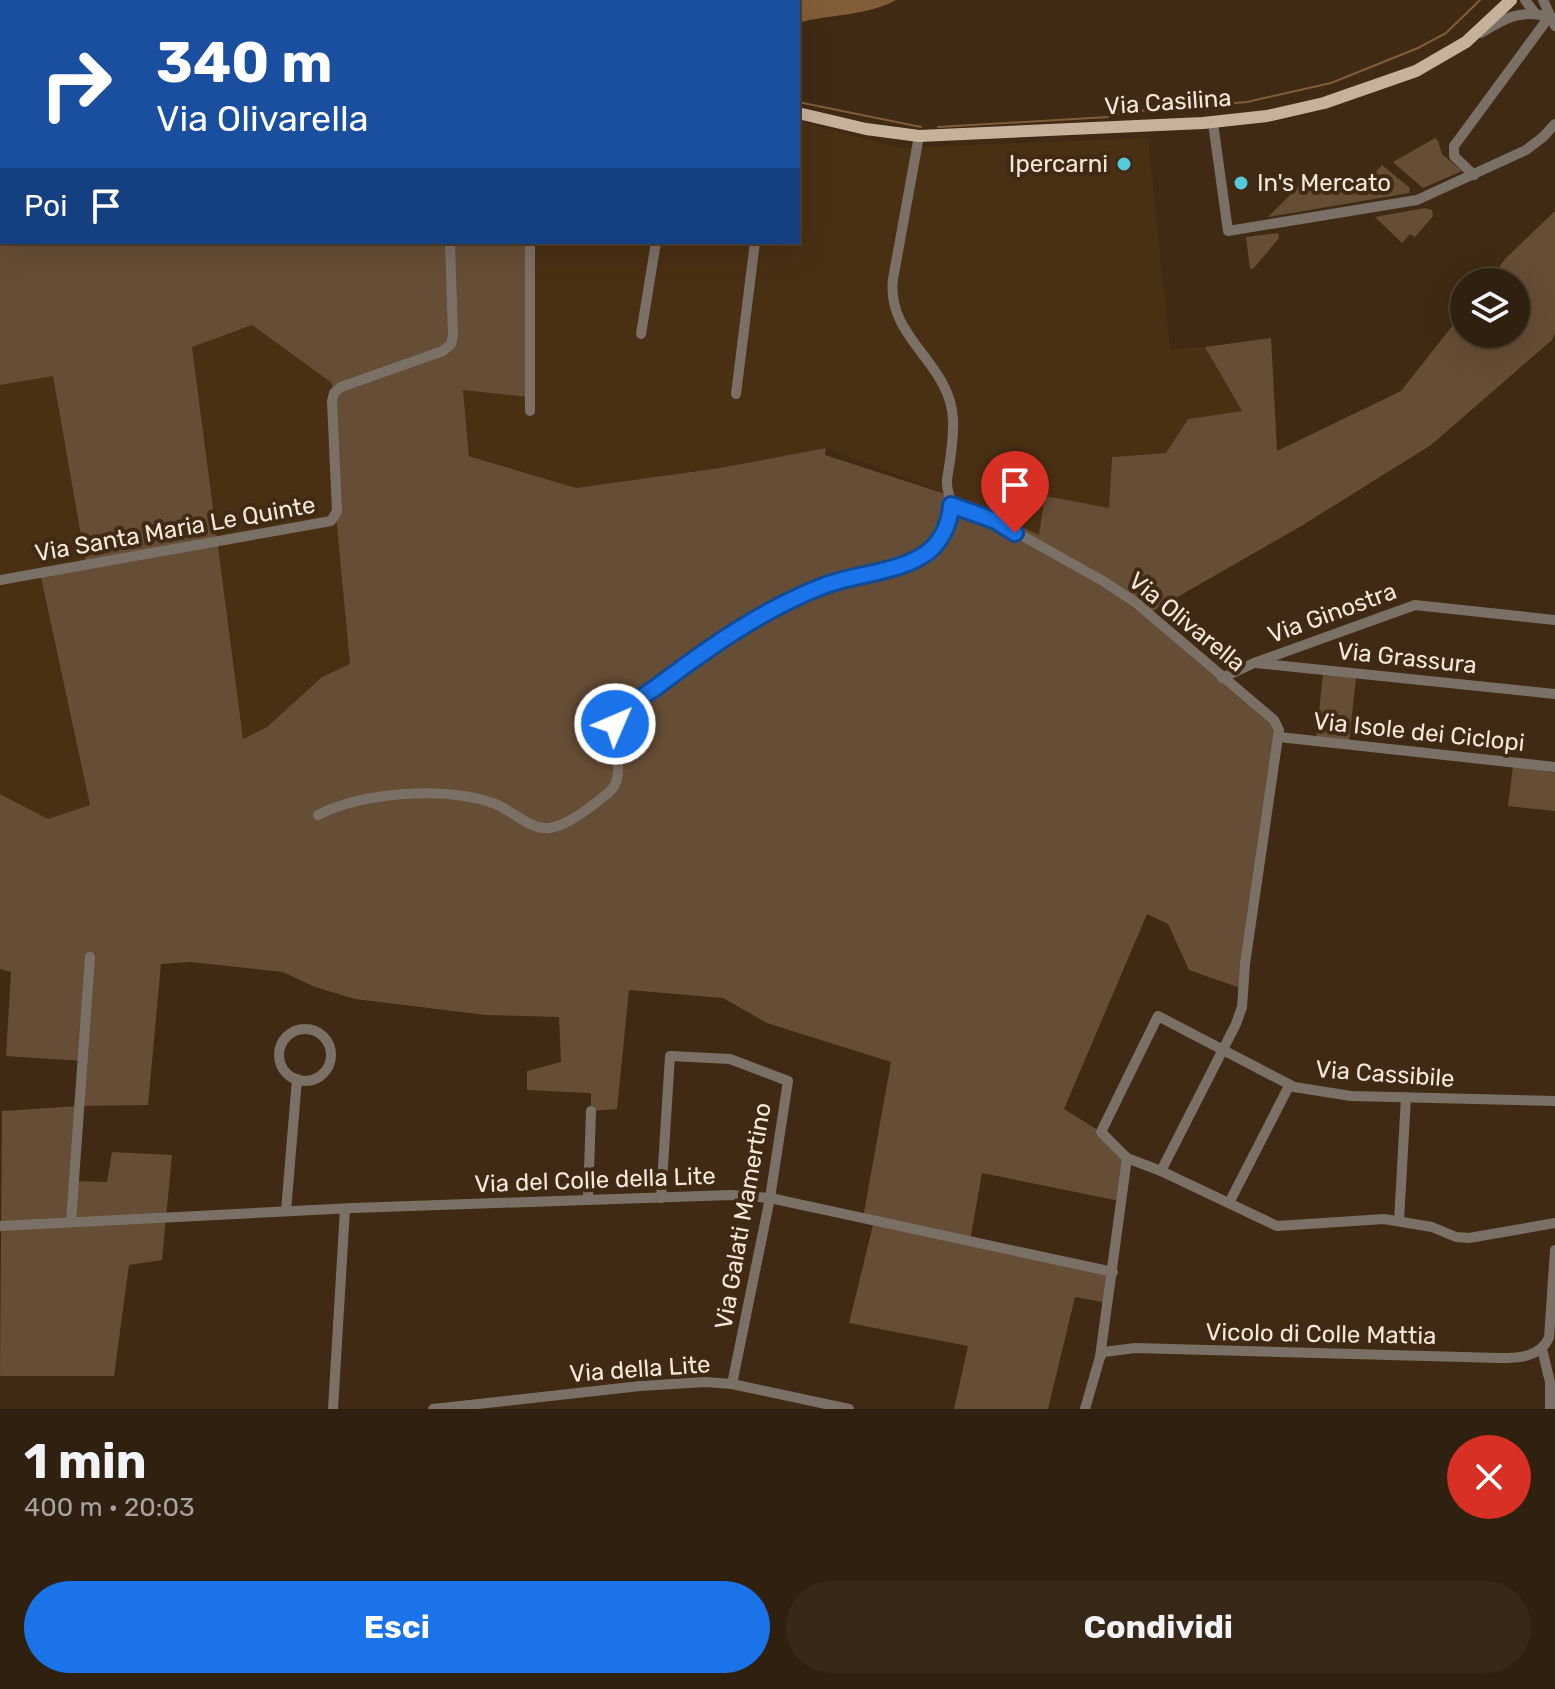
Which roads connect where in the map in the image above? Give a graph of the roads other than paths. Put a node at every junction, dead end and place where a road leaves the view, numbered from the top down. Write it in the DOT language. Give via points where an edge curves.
graph roads {
  1 [pos="1511,0"];
  2 [pos="1525,0"];
  3 [pos="1543,0"];
  4 [pos="1535,13"];
  5 [pos="1552,22"];
  6 [pos="1464,44"];
  7 [pos="800,113"];
  8 [pos="1213,123"];
  9 [pos="1555,124"];
  10 [pos="919,136"];
  11 [pos="1474,175"];
  12 [pos="450,244"];
  13 [pos="530,244"];
  14 [pos="656,244"];
  15 [pos="755,244"];
  16 [pos="641,334"];
  17 [pos="736,394"];
  18 [pos="530,411"];
  19 [pos="951,505"];
  20 [pos="0,580"];
  21 [pos="1555,620"];
  22 [pos="1254,663"];
  23 [pos="1222,678"];
  24 [pos="1555,694"];
  25 [pos="1279,737"];
  26 [pos="1555,767"];
  27 [pos="318,815"];
  28 [pos="90,957"];
  29 [pos="1222,1049"];
  30 [pos="297,1079"];
  31 [pos="1289,1086"];
  32 [pos="1406,1097"];
  33 [pos="1555,1101"];
  34 [pos="591,1111"];
  35 [pos="1127,1158"];
  36 [pos="1161,1171"];
  37 [pos="661,1198"];
  38 [pos="770,1198"];
  39 [pos="588,1200"];
  40 [pos="1229,1203"];
  41 [pos="345,1209"];
  42 [pos="286,1211"];
  43 [pos="1399,1221"];
  44 [pos="71,1222"];
  45 [pos="1555,1223"];
  46 [pos="0,1226"];
  47 [pos="1555,1250"];
  48 [pos="1113,1272"];
  49 [pos="1542,1349"];
  50 [pos="1100,1357"];
  51 [pos="732,1384"];
  52 [pos="333,1409"];
  53 [pos="433,1409"];
  54 [pos="849,1409"];
  55 [pos="1085,1409"];
  56 [pos="1550,1409"];
  1 -- 6 [label="main road, Via Casilina"];
  2 -- 4 [label="street"];
  3 -- 5 [label="street"];
  4 -- 5 [label="street"];
  4 -- 6 [label="street" via="1508,17"];
  5 -- 11 [label="street" via="1454,146 1456,158"];
  6 -- 8 [label="main road, Via Casilina" via="1398,79 1332,100"];
  7 -- 10 [label="main road, Via Casilina"];
  8 -- 10 [label="main road, Via Casilina"];
  8 -- 11 [label="street" via="1228,231 1413,201"];
  9 -- 11 [label="street" via="1526,150"];
  10 -- 19 [label="street" via="892,299 901,325 951,401"];
  12 -- 20 [label="street, Via Santa Maria Le Quinte" via="451,344 334,393 337,511 331,521"];
  13 -- 18 [label="street"];
  14 -- 16 [label="street"];
  15 -- 17 [label="street"];
  19 -- 23 [label="street, Via Olivarella" via="996,521 1103,581"];
  19 -- 27 [label="street" via="941,538 922,556 835,582 772,610 622,712 614,726 619,773 615,786 559,825 539,827 493,803 442,795 367,799"];
  21 -- 22 [label="street, Via Ginostra" via="1415,605"];
  22 -- 23 [label="street, Via Ginostra"];
  22 -- 24 [label="street, Via Grassura"];
  23 -- 25 [label="street, Via Olivarella" via="1274,720"];
  25 -- 26 [label="street, Via Isole dei Ciclopi"];
  25 -- 29 [label="street" via="1242,1007"];
  28 -- 44 [label="street"];
  29 -- 31 [label="street, Via Cassibile"];
  29 -- 35 [label="street, Via Cassibile" via="1158,1016 1101,1132"];
  29 -- 36 [label="street"];
  30 -- 30 [label="street" via="284,1070 280,1048 288,1035 310,1029 328,1045 329,1061 313,1079"];
  30 -- 42 [label="street"];
  31 -- 32 [label="street, Via Cassibile" via="1351,1096"];
  31 -- 40 [label="street"];
  32 -- 33 [label="street, Via Cassibile"];
  32 -- 43 [label="street"];
  34 -- 39 [label="street"];
  35 -- 36 [label="street"];
  35 -- 48 [label="street"];
  36 -- 40 [label="street"];
  37 -- 38 [label="street, Via del Colle della Lite"];
  37 -- 38 [label="street, Via Galati Mamertino" via="670,1056 730,1059 788,1081"];
  37 -- 39 [label="street, Via del Colle della Lite"];
  38 -- 48 [label="street, Via del Colle della Lite"];
  38 -- 51 [label="street, Via Galati Mamertino"];
  39 -- 41 [label="street, Via del Colle della Lite"];
  40 -- 43 [label="street" via="1283,1227"];
  41 -- 42 [label="street, Via del Colle della Lite"];
  41 -- 52 [label="street"];
  42 -- 44 [label="street, Via del Colle della Lite"];
  43 -- 45 [label="street" via="1469,1238"];
  44 -- 46 [label="street, Via del Colle della Lite"];
  47 -- 49 [label="street" via="1550,1335"];
  48 -- 50 [label="street"];
  49 -- 50 [label="street, Vicolo di Colle Mattia" via="1504,1358 1135,1348"];
  49 -- 56 [label="street"];
  50 -- 55 [label="street"];
  51 -- 53 [label="street, Via della Lite" via="640,1386"];
  51 -- 54 [label="street, Via della Lite"];
}
